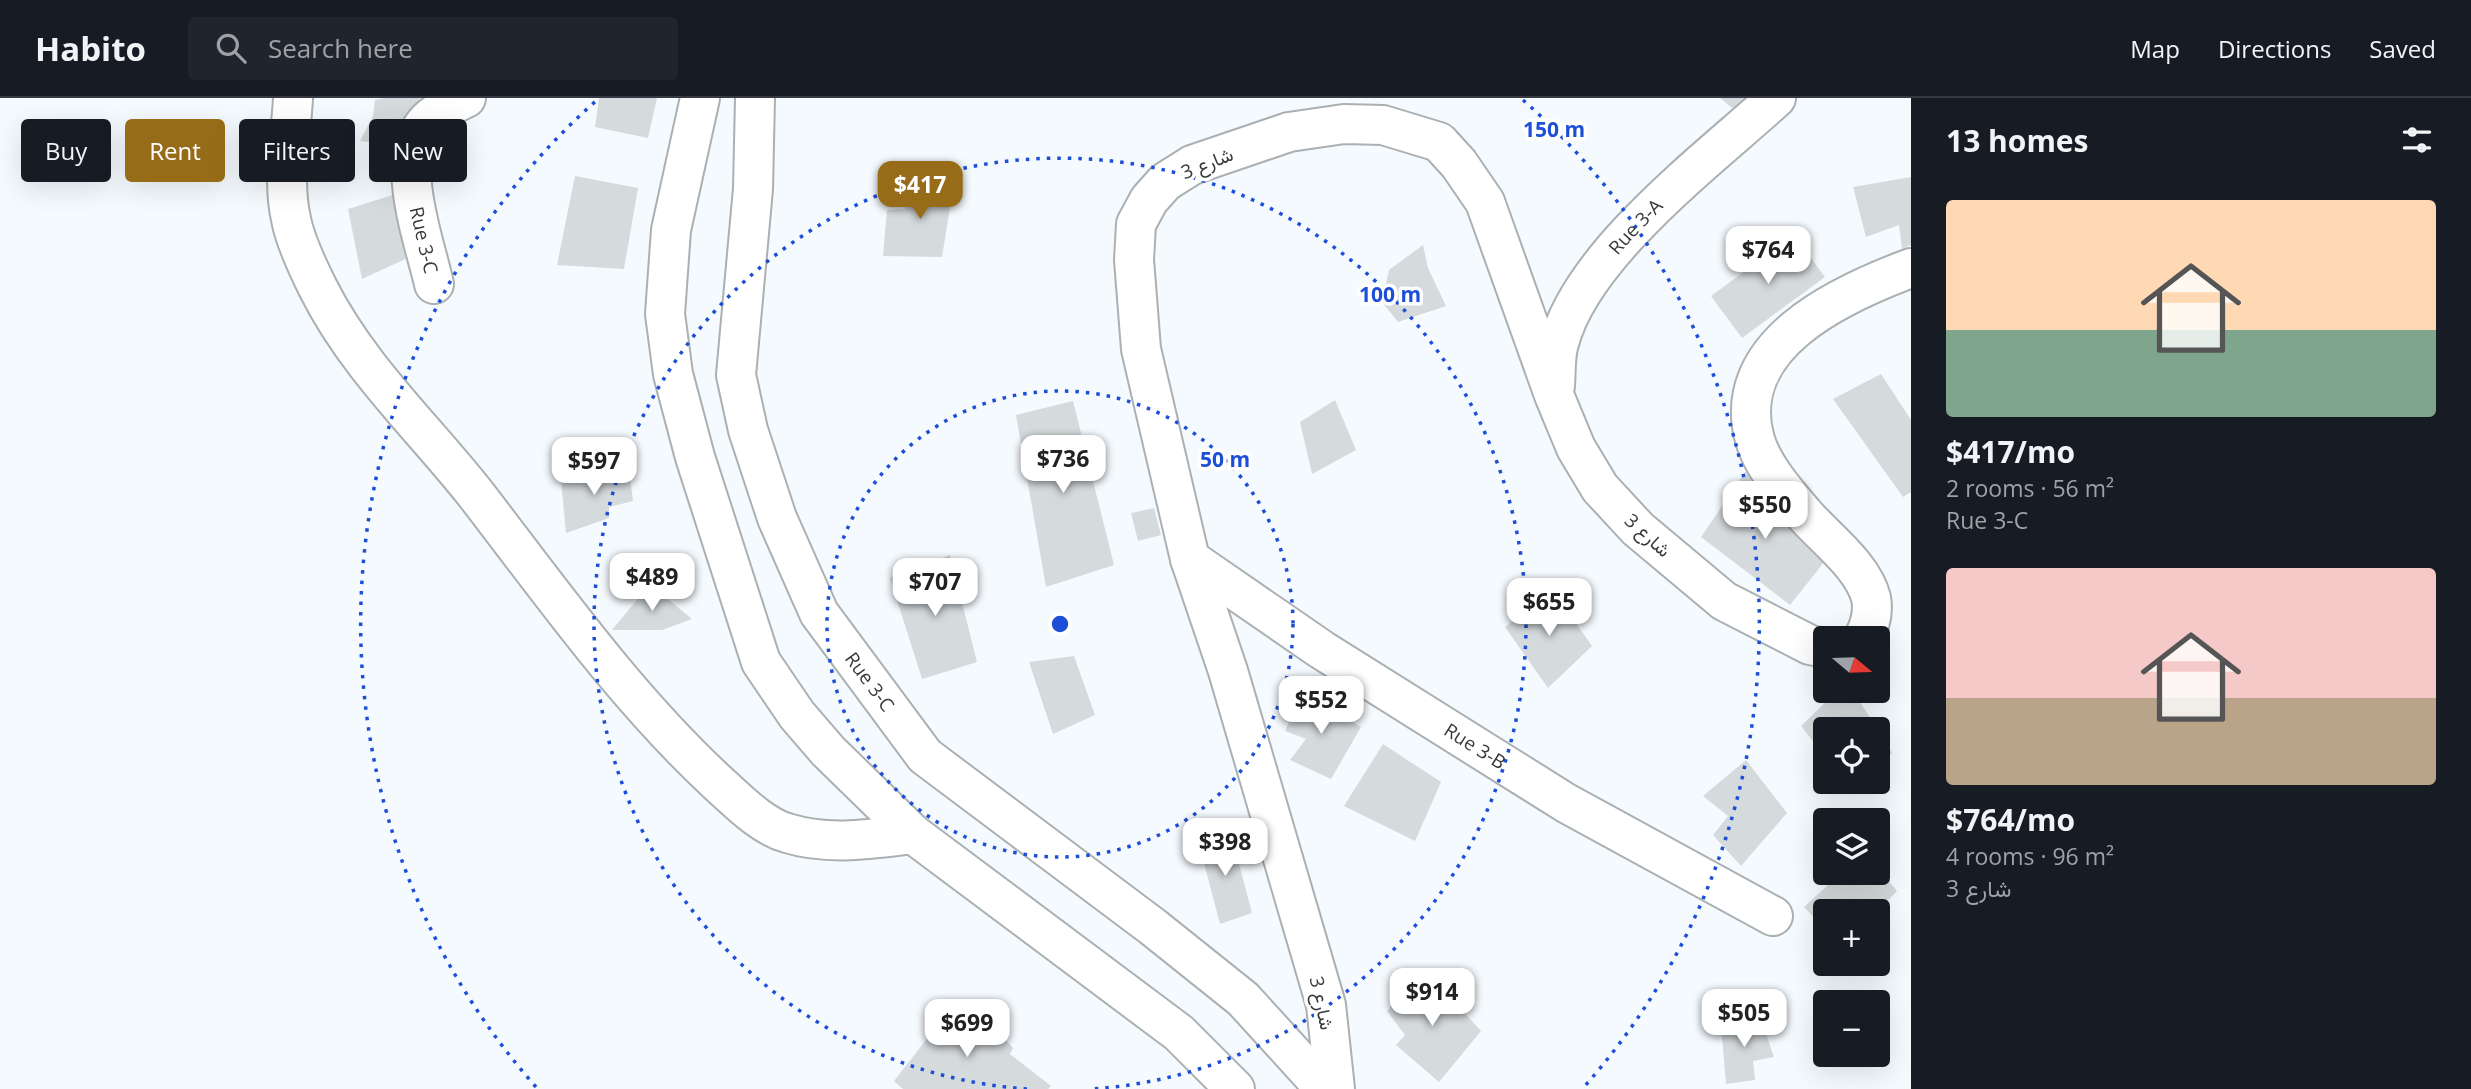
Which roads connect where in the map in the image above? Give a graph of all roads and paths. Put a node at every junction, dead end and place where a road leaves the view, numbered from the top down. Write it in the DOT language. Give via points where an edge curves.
graph roads {
  1 [pos="293,98"];
  2 [pos="466,98"];
  3 [pos="700,98"];
  4 [pos="755,98"];
  5 [pos="1776,98"];
  6 [pos="1911,268"];
  7 [pos="434,284"];
  8 [pos="1554,395"];
  9 [pos="1190,559"];
  10 [pos="1870,626"];
  11 [pos="1813,646"];
  12 [pos="913,834"];
  13 [pos="1773,916"];
  14 [pos="1235,1089"];
  15 [pos="1325,1089"];
  16 [pos="1335,1089"];
  1 -- 12 [label="street" via="287,184 290,220 333,315 359,357 478,497 662,729 746,808 786,833 844,842"];
  2 -- 7 [label="street, Rue 3-C" via="428,120 410,150 412,188"];
  3 -- 12 [label="street" via="671,230 665,314 673,374 695,457 761,662 828,751"];
  4 -- 15 [label="street, Rue 3-C" via="753,189 736,375 748,430 777,517 819,613 925,756 1243,999"];
  5 -- 8 [label="street, Rue 3-A" via="1615,246 1559,343"];
  6 -- 10 [label="street" via="1815,312 1783,338 1765,364 1751,415 1765,463 1851,565 1871,597"];
  8 -- 9 [label="street, شارع 3" via="1485,202 1439,142 1382,125 1344,124 1289,132 1192,165 1165,181 1149,200 1136,225 1134,260 1141,349"];
  8 -- 11 [label="street, شارع 3" via="1576,448 1600,488 1638,529 1724,601"];
  9 -- 13 [label="street, Rue 3-B" via="1322,650 1566,803"];
  9 -- 16 [label="street, شارع 3" via="1228,671 1326,1005"];
  12 -- 14 [label="street" via="1179,1033"];
}
